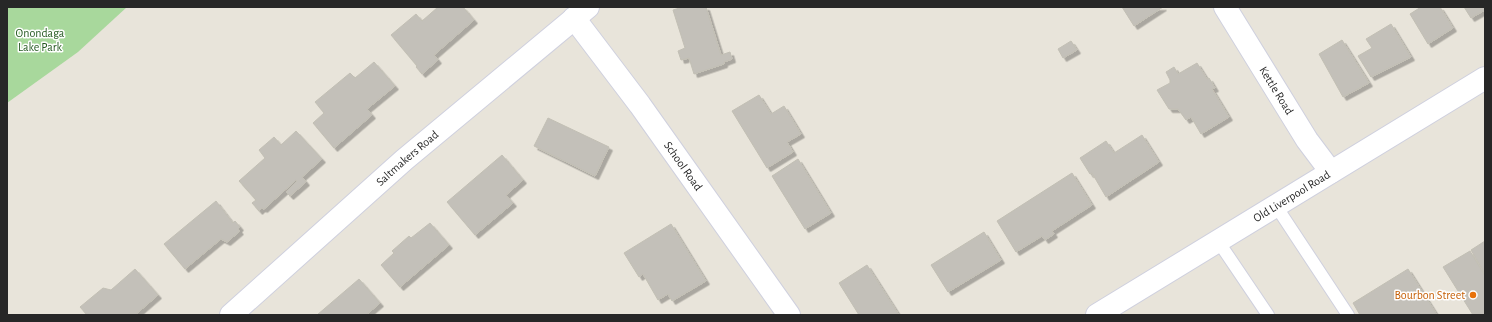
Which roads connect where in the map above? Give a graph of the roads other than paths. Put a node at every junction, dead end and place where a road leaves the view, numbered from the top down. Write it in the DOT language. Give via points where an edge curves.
graph roads {
  1 [pos="1225,7"];
  2 [pos="581,13"];
  3 [pos="1485,78"];
  4 [pos="1331,172"];
  5 [pos="1276,206"];
  6 [pos="1218,241"];
  7 [pos="231,315"];
  8 [pos="789,315"];
  9 [pos="1097,315"];
  10 [pos="1268,315"];
  11 [pos="1348,315"];
  1 -- 4 [label="street, Kettle Road" via="1307,140"];
  2 -- 7 [label="street, Saltmakers Road" via="404,160"];
  2 -- 8 [label="street, School Road" via="640,105"];
  3 -- 4 [label="street, Old Liverpool Road"];
  4 -- 5 [label="street, Old Liverpool Road"];
  5 -- 6 [label="street, Old Liverpool Road"];
  5 -- 11 [label="lane"];
  6 -- 9 [label="street, Old Liverpool Road"];
  6 -- 10 [label="lane"];
}
